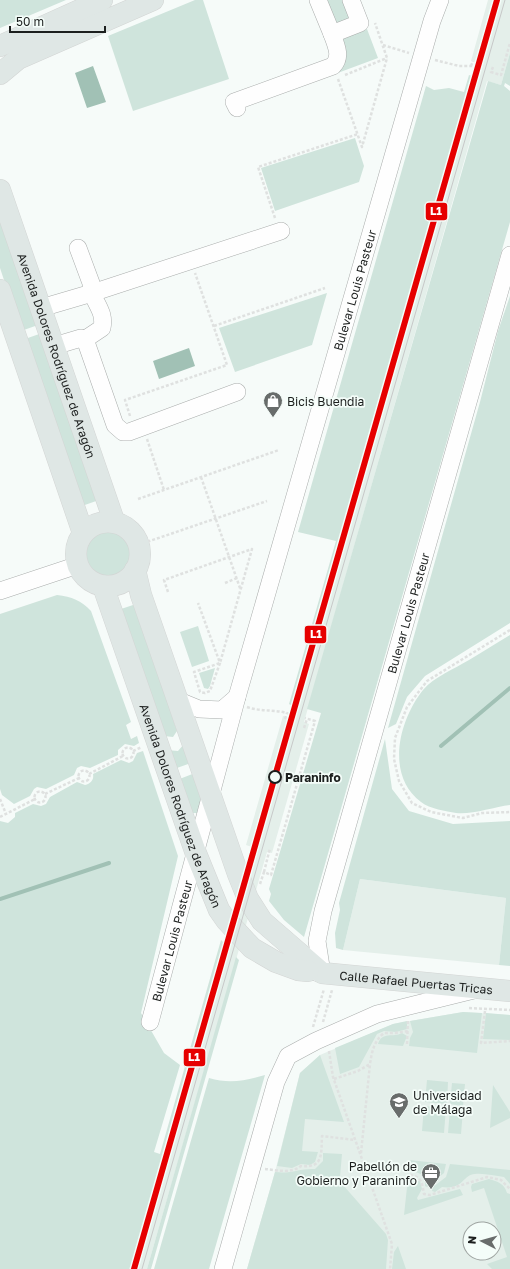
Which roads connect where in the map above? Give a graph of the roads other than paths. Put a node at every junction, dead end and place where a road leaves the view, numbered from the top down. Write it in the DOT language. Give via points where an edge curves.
graph roads {
  1 [pos="102,0"];
  2 [pos="153,0"];
  3 [pos="318,0"];
  4 [pos="351,0"];
  5 [pos="440,0"];
  6 [pos="332,34"];
  7 [pos="0,46"];
  8 [pos="0,74"];
  9 [pos="237,108"];
  10 [pos="0,190"];
  11 [pos="279,227"];
  12 [pos="78,248"];
  13 [pos="510,255"];
  14 [pos="0,290"];
  15 [pos="92,293"];
  16 [pos="41,308"];
  17 [pos="84,340"];
  18 [pos="54,346"];
  19 [pos="237,392"];
  20 [pos="114,521"];
  21 [pos="83,533"];
  22 [pos="78,565"];
  23 [pos="135,570"];
  24 [pos="103,586"];
  25 [pos="0,591"];
  26 [pos="177,700"];
  27 [pos="241,702"];
  28 [pos="212,796"];
  29 [pos="195,851"];
  30 [pos="321,977"];
  31 [pos="510,991"];
  32 [pos="478,998"];
  33 [pos="150,1022"];
  34 [pos="223,1269"];
  1 -- 7 [label="main road"];
  2 -- 8 [label="main road" via="18,59"];
  3 -- 6 [label="street"];
  4 -- 6 [label="street" via="360,23"];
  5 -- 27 [label="street, Bulevar Louis Pasteur"];
  6 -- 9 [label="street" via="338,52 337,62 333,66 234,102"];
  10 -- 16 [label="main road, Avenida Dolores Rodríguez de Aragón"];
  11 -- 15 [label="street" via="191,261 140,271"];
  12 -- 15 [label="street" via="91,283"];
  13 -- 30 [label="street, Bulevar Louis Pasteur" via="323,911 317,941"];
  14 -- 21 [label="main road"];
  15 -- 16 [label="street"];
  15 -- 17 [label="street" via="102,309 104,320 102,328"];
  16 -- 18 [label="main road, Avenida Dolores Rodríguez de Aragón"];
  17 -- 18 [label="street" via="81,338"];
  17 -- 19 [label="street" via="115,426 123,432 139,429"];
  18 -- 20 [label="main road, Avenida Dolores Rodríguez de Aragón"];
  20 -- 21 [label="main road" via="99,523"];
  20 -- 23 [label="main road" via="132,533 138,545 140,557"];
  21 -- 22 [label="main road" via="76,550"];
  22 -- 24 [label="main road" via="91,581"];
  22 -- 25 [label="street"];
  23 -- 24 [label="main road" via="127,579 114,585"];
  23 -- 26 [label="main road"];
  24 -- 29 [label="main road, Avenida Dolores Rodríguez de Aragón"];
  26 -- 27 [label="street" via="198,709 216,710"];
  26 -- 28 [label="main road"];
  27 -- 28 [label="street, Bulevar Louis Pasteur"];
  28 -- 29 [label="street, Bulevar Louis Pasteur"];
  28 -- 30 [label="main road" via="248,899 262,922"];
  29 -- 30 [label="main road, Avenida Dolores Rodríguez de Aragón" via="219,910 252,948 276,962"];
  29 -- 33 [label="street, Bulevar Louis Pasteur"];
  30 -- 32 [label="main road, Calle Rafael Puertas Tricas"];
  31 -- 32 [label="main road, Calle Rafael Puertas Tricas"];
  32 -- 34 [label="street" via="377,1014 316,1040 288,1056 276,1082"];
}
